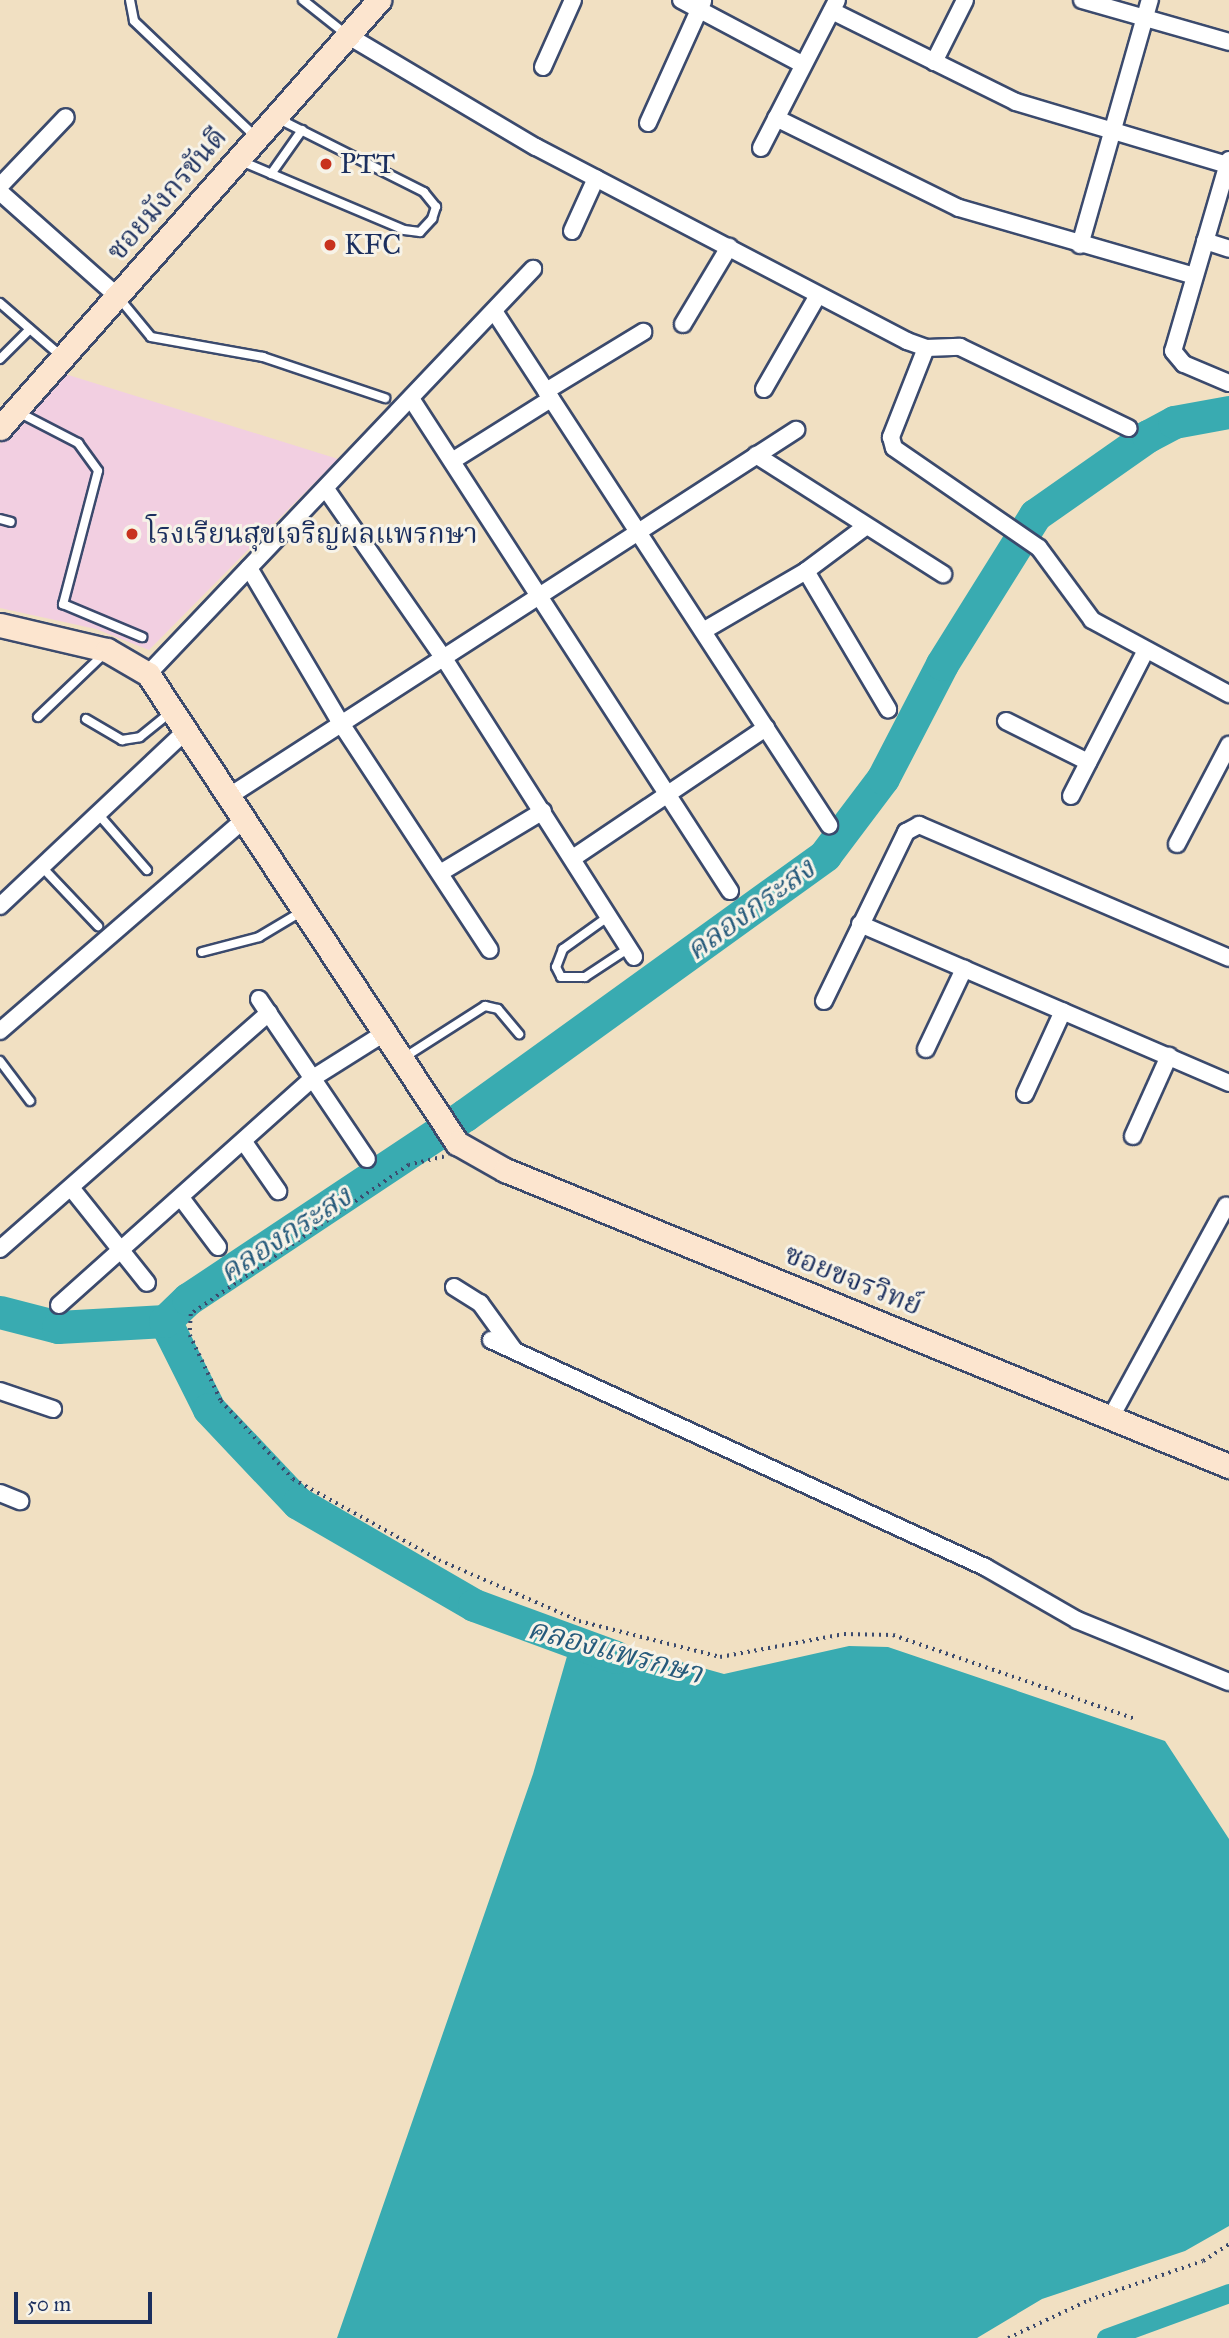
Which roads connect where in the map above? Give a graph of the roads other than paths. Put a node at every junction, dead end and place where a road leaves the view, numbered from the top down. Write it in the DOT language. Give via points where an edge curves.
graph roads {
  1 [pos="130,0"];
  2 [pos="303,0"];
  3 [pos="379,0"];
  4 [pos="573,0"];
  5 [pos="681,0"];
  6 [pos="965,0"];
  7 [pos="1082,0"];
  8 [pos="1150,0"];
  9 [pos="701,4"];
  10 [pos="834,5"];
  11 [pos="1144,20"];
  12 [pos="347,34"];
  13 [pos="1229,42"];
  14 [pos="934,62"];
  15 [pos="802,64"];
  16 [pos="543,67"];
  17 [pos="274,116"];
  18 [pos="66,117"];
  19 [pos="776,118"];
  20 [pos="648,123"];
  21 [pos="302,130"];
  22 [pos="1111,131"];
  23 [pos="256,137"];
  24 [pos="761,149"];
  25 [pos="237,159"];
  26 [pos="1228,162"];
  27 [pos="271,174"];
  28 [pos="596,178"];
  29 [pos="0,186"];
  30 [pos="0,192"];
  31 [pos="572,231"];
  32 [pos="1206,242"];
  33 [pos="1080,245"];
  34 [pos="729,247"];
  35 [pos="1229,248"];
  36 [pos="533,268"];
  37 [pos="1194,276"];
  38 [pos="818,295"];
  39 [pos="117,296"];
  40 [pos="0,303"];
  41 [pos="494,311"];
  42 [pos="684,324"];
  43 [pos="30,329"];
  44 [pos="643,332"];
  45 [pos="926,348"];
  46 [pos="62,358"];
  47 [pos="0,359"];
  48 [pos="1229,383"];
  49 [pos="764,389"];
  50 [pos="549,395"];
  51 [pos="385,398"];
  52 [pos="412,400"];
  53 [pos="16,410"];
  54 [pos="0,428"];
  55 [pos="1128,428"];
  56 [pos="796,430"];
  57 [pos="756,455"];
  58 [pos="452,461"];
  59 [pos="326,489"];
  60 [pos="0,519"];
  61 [pos="11,522"];
  62 [pos="864,527"];
  63 [pos="641,536"];
  64 [pos="250,568"];
  65 [pos="806,571"];
  66 [pos="943,574"];
  67 [pos="543,598"];
  68 [pos="0,625"];
  69 [pos="703,631"];
  70 [pos="142,637"];
  71 [pos="107,650"];
  72 [pos="1146,650"];
  73 [pos="445,660"];
  74 [pos="148,674"];
  75 [pos="1229,694"];
  76 [pos="175,709"];
  77 [pos="888,709"];
  78 [pos="38,717"];
  79 [pos="86,719"];
  80 [pos="1006,721"];
  81 [pos="342,725"];
  82 [pos="766,728"];
  83 [pos="188,729"];
  84 [pos="1229,745"];
  85 [pos="1088,762"];
  86 [pos="667,794"];
  87 [pos="231,795"];
  88 [pos="1071,796"];
  89 [pos="543,811"];
  90 [pos="99,815"];
  91 [pos="246,818"];
  92 [pos="829,825"];
  93 [pos="1177,844"];
  94 [pos="573,858"];
  95 [pos="41,866"];
  96 [pos="147,870"];
  97 [pos="440,873"];
  98 [pos="730,891"];
  99 [pos="0,906"];
  100 [pos="306,909"];
  101 [pos="609,916"];
  102 [pos="860,924"];
  103 [pos="98,926"];
  104 [pos="490,950"];
  105 [pos="202,952"];
  106 [pos="631,952"];
  107 [pos="1229,958"];
  108 [pos="964,969"];
  109 [pos="259,999"];
  110 [pos="824,1001"];
  111 [pos="1063,1011"];
  112 [pos="269,1013"];
  113 [pos="0,1031"];
  114 [pos="383,1034"];
  115 [pos="519,1034"];
  116 [pos="926,1049"];
  117 [pos="1169,1056"];
  118 [pos="399,1060"];
  119 [pos="0,1061"];
  120 [pos="313,1078"];
  121 [pos="1229,1083"];
  122 [pos="1025,1094"];
  123 [pos="30,1101"];
  124 [pos="1133,1136"];
  125 [pos="244,1142"];
  126 [pos="367,1159"];
  127 [pos="72,1189"];
  128 [pos="278,1191"];
  129 [pos="182,1199"];
  130 [pos="1226,1206"];
  131 [pos="218,1247"];
  132 [pos="0,1250"];
  133 [pos="124,1252"];
  134 [pos="147,1283"];
  135 [pos="454,1287"];
  136 [pos="59,1305"];
  137 [pos="491,1340"];
  138 [pos="514,1350"];
  139 [pos="0,1391"];
  140 [pos="53,1409"];
  141 [pos="1111,1419"];
  142 [pos="1229,1466"];
  143 [pos="0,1493"];
  144 [pos="20,1501"];
  145 [pos="1229,1682"];
  1 -- 23 [label="lane" via="134,21"];
  2 -- 12 [label="lane"];
  3 -- 12 [label="street, ซอยมังกรขันดี"];
  4 -- 16 [label="street"];
  5 -- 9 [label="street"];
  6 -- 14 [label="street"];
  7 -- 11 [label="street"];
  8 -- 11 [label="street"];
  9 -- 15 [label="street"];
  9 -- 20 [label="street"];
  10 -- 14 [label="street"];
  10 -- 15 [label="street"];
  11 -- 13 [label="street"];
  11 -- 22 [label="street"];
  12 -- 17 [label="street, ซอยมังกรขันดี"];
  12 -- 28 [label="street"];
  14 -- 22 [label="street" via="1016,102"];
  15 -- 19 [label="street"];
  17 -- 21 [label="lane"];
  17 -- 23 [label="street, ซอยมังกรขันดี"];
  18 -- 29 [label="street"];
  19 -- 24 [label="street"];
  19 -- 33 [label="street" via="959,208"];
  21 -- 27 [label="lane"];
  21 -- 27 [label="lane" via="424,192 436,206 432,219 420,232 404,230"];
  22 -- 26 [label="street"];
  22 -- 33 [label="street"];
  23 -- 25 [label="street, ซอยมังกรขันดี"];
  25 -- 27 [label="lane"];
  25 -- 39 [label="street, ซอยมังกรขันดี"];
  26 -- 32 [label="street"];
  28 -- 31 [label="street"];
  28 -- 34 [label="street"];
  30 -- 39 [label="street"];
  32 -- 35 [label="street"];
  32 -- 37 [label="street"];
  33 -- 37 [label="street"];
  34 -- 38 [label="street"];
  34 -- 42 [label="street"];
  36 -- 41 [label="street"];
  37 -- 48 [label="street" via="1173,351 1184,364"];
  38 -- 45 [label="street"];
  38 -- 49 [label="street"];
  39 -- 46 [label="street, ซอยมังกรขันดี"];
  39 -- 51 [label="lane" via="151,337 263,357"];
  40 -- 43 [label="lane"];
  41 -- 50 [label="street"];
  41 -- 52 [label="street"];
  43 -- 46 [label="lane"];
  43 -- 47 [label="lane"];
  44 -- 50 [label="street"];
  45 -- 55 [label="street" via="960,347"];
  45 -- 72 [label="street" via="891,443 1007,522 1039,548 1092,620"];
  46 -- 53 [label="street, ซอยมังกรขันดี"];
  50 -- 58 [label="street"];
  50 -- 63 [label="street"];
  52 -- 58 [label="street"];
  52 -- 59 [label="street"];
  53 -- 54 [label="street, ซอยมังกรขันดี"];
  53 -- 70 [label="lane" via="78,443 98,471 63,604"];
  56 -- 57 [label="street"];
  57 -- 62 [label="street"];
  57 -- 63 [label="street"];
  58 -- 67 [label="street"];
  59 -- 64 [label="street"];
  59 -- 73 [label="street"];
  60 -- 61 [label="lane"];
  62 -- 65 [label="street"];
  62 -- 66 [label="street"];
  63 -- 67 [label="street"];
  63 -- 69 [label="street"];
  64 -- 74 [label="street"];
  64 -- 81 [label="street"];
  65 -- 69 [label="street"];
  65 -- 77 [label="street"];
  67 -- 73 [label="street"];
  67 -- 86 [label="street"];
  68 -- 71 [label="street"];
  69 -- 82 [label="street"];
  71 -- 74 [label="street"];
  71 -- 78 [label="lane"];
  72 -- 75 [label="street"];
  72 -- 85 [label="street"];
  73 -- 81 [label="street"];
  73 -- 89 [label="street"];
  74 -- 76 [label="street, ซอยขจรวิทย์"];
  76 -- 79 [label="lane" via="140,737 122,740"];
  76 -- 83 [label="street, ซอยขจรวิทย์"];
  80 -- 85 [label="street"];
  81 -- 87 [label="street"];
  81 -- 97 [label="street"];
  82 -- 86 [label="street"];
  82 -- 92 [label="street"];
  83 -- 87 [label="street, ซอยขจรวิทย์"];
  83 -- 90 [label="street"];
  84 -- 93 [label="street"];
  85 -- 88 [label="street"];
  86 -- 94 [label="street"];
  86 -- 98 [label="street"];
  87 -- 91 [label="street, ซอยขจรวิทย์"];
  89 -- 94 [label="street"];
  89 -- 97 [label="street"];
  90 -- 95 [label="street"];
  90 -- 96 [label="lane"];
  91 -- 100 [label="street, ซอยขจรวิทย์"];
  91 -- 113 [label="street"];
  94 -- 101 [label="street"];
  95 -- 99 [label="street"];
  95 -- 103 [label="lane"];
  97 -- 104 [label="street"];
  100 -- 105 [label="lane" via="259,937"];
  100 -- 114 [label="street, ซอยขจรวิทย์"];
  101 -- 106 [label="street"];
  101 -- 106 [label="lane" via="562,949 556,967 561,977 584,976"];
  102 -- 107 [label="street" via="906,832 930,826"];
  102 -- 108 [label="street"];
  102 -- 110 [label="street"];
  108 -- 111 [label="street"];
  108 -- 116 [label="street"];
  109 -- 112 [label="street"];
  111 -- 117 [label="street"];
  111 -- 122 [label="street"];
  112 -- 120 [label="street"];
  112 -- 127 [label="street"];
  114 -- 118 [label="street, ซอยขจรวิทย์"];
  114 -- 120 [label="street"];
  115 -- 118 [label="lane" via="498,1009 485,1006"];
  117 -- 121 [label="street"];
  117 -- 124 [label="street"];
  118 -- 141 [label="street, ซอยขจรวิทย์" via="457,1143 481,1159"];
  119 -- 123 [label="lane"];
  120 -- 125 [label="street"];
  120 -- 126 [label="street"];
  125 -- 128 [label="street"];
  125 -- 129 [label="street"];
  127 -- 132 [label="street"];
  127 -- 133 [label="street"];
  129 -- 131 [label="street"];
  129 -- 133 [label="street"];
  130 -- 141 [label="street"];
  133 -- 134 [label="street"];
  133 -- 136 [label="street"];
  135 -- 138 [label="street" via="480,1303"];
  137 -- 138 [label="street"];
  138 -- 145 [label="street" via="985,1567 1077,1620"];
  139 -- 140 [label="street"];
  141 -- 142 [label="street, ซอยขจรวิทย์"];
  143 -- 144 [label="street"];
}
